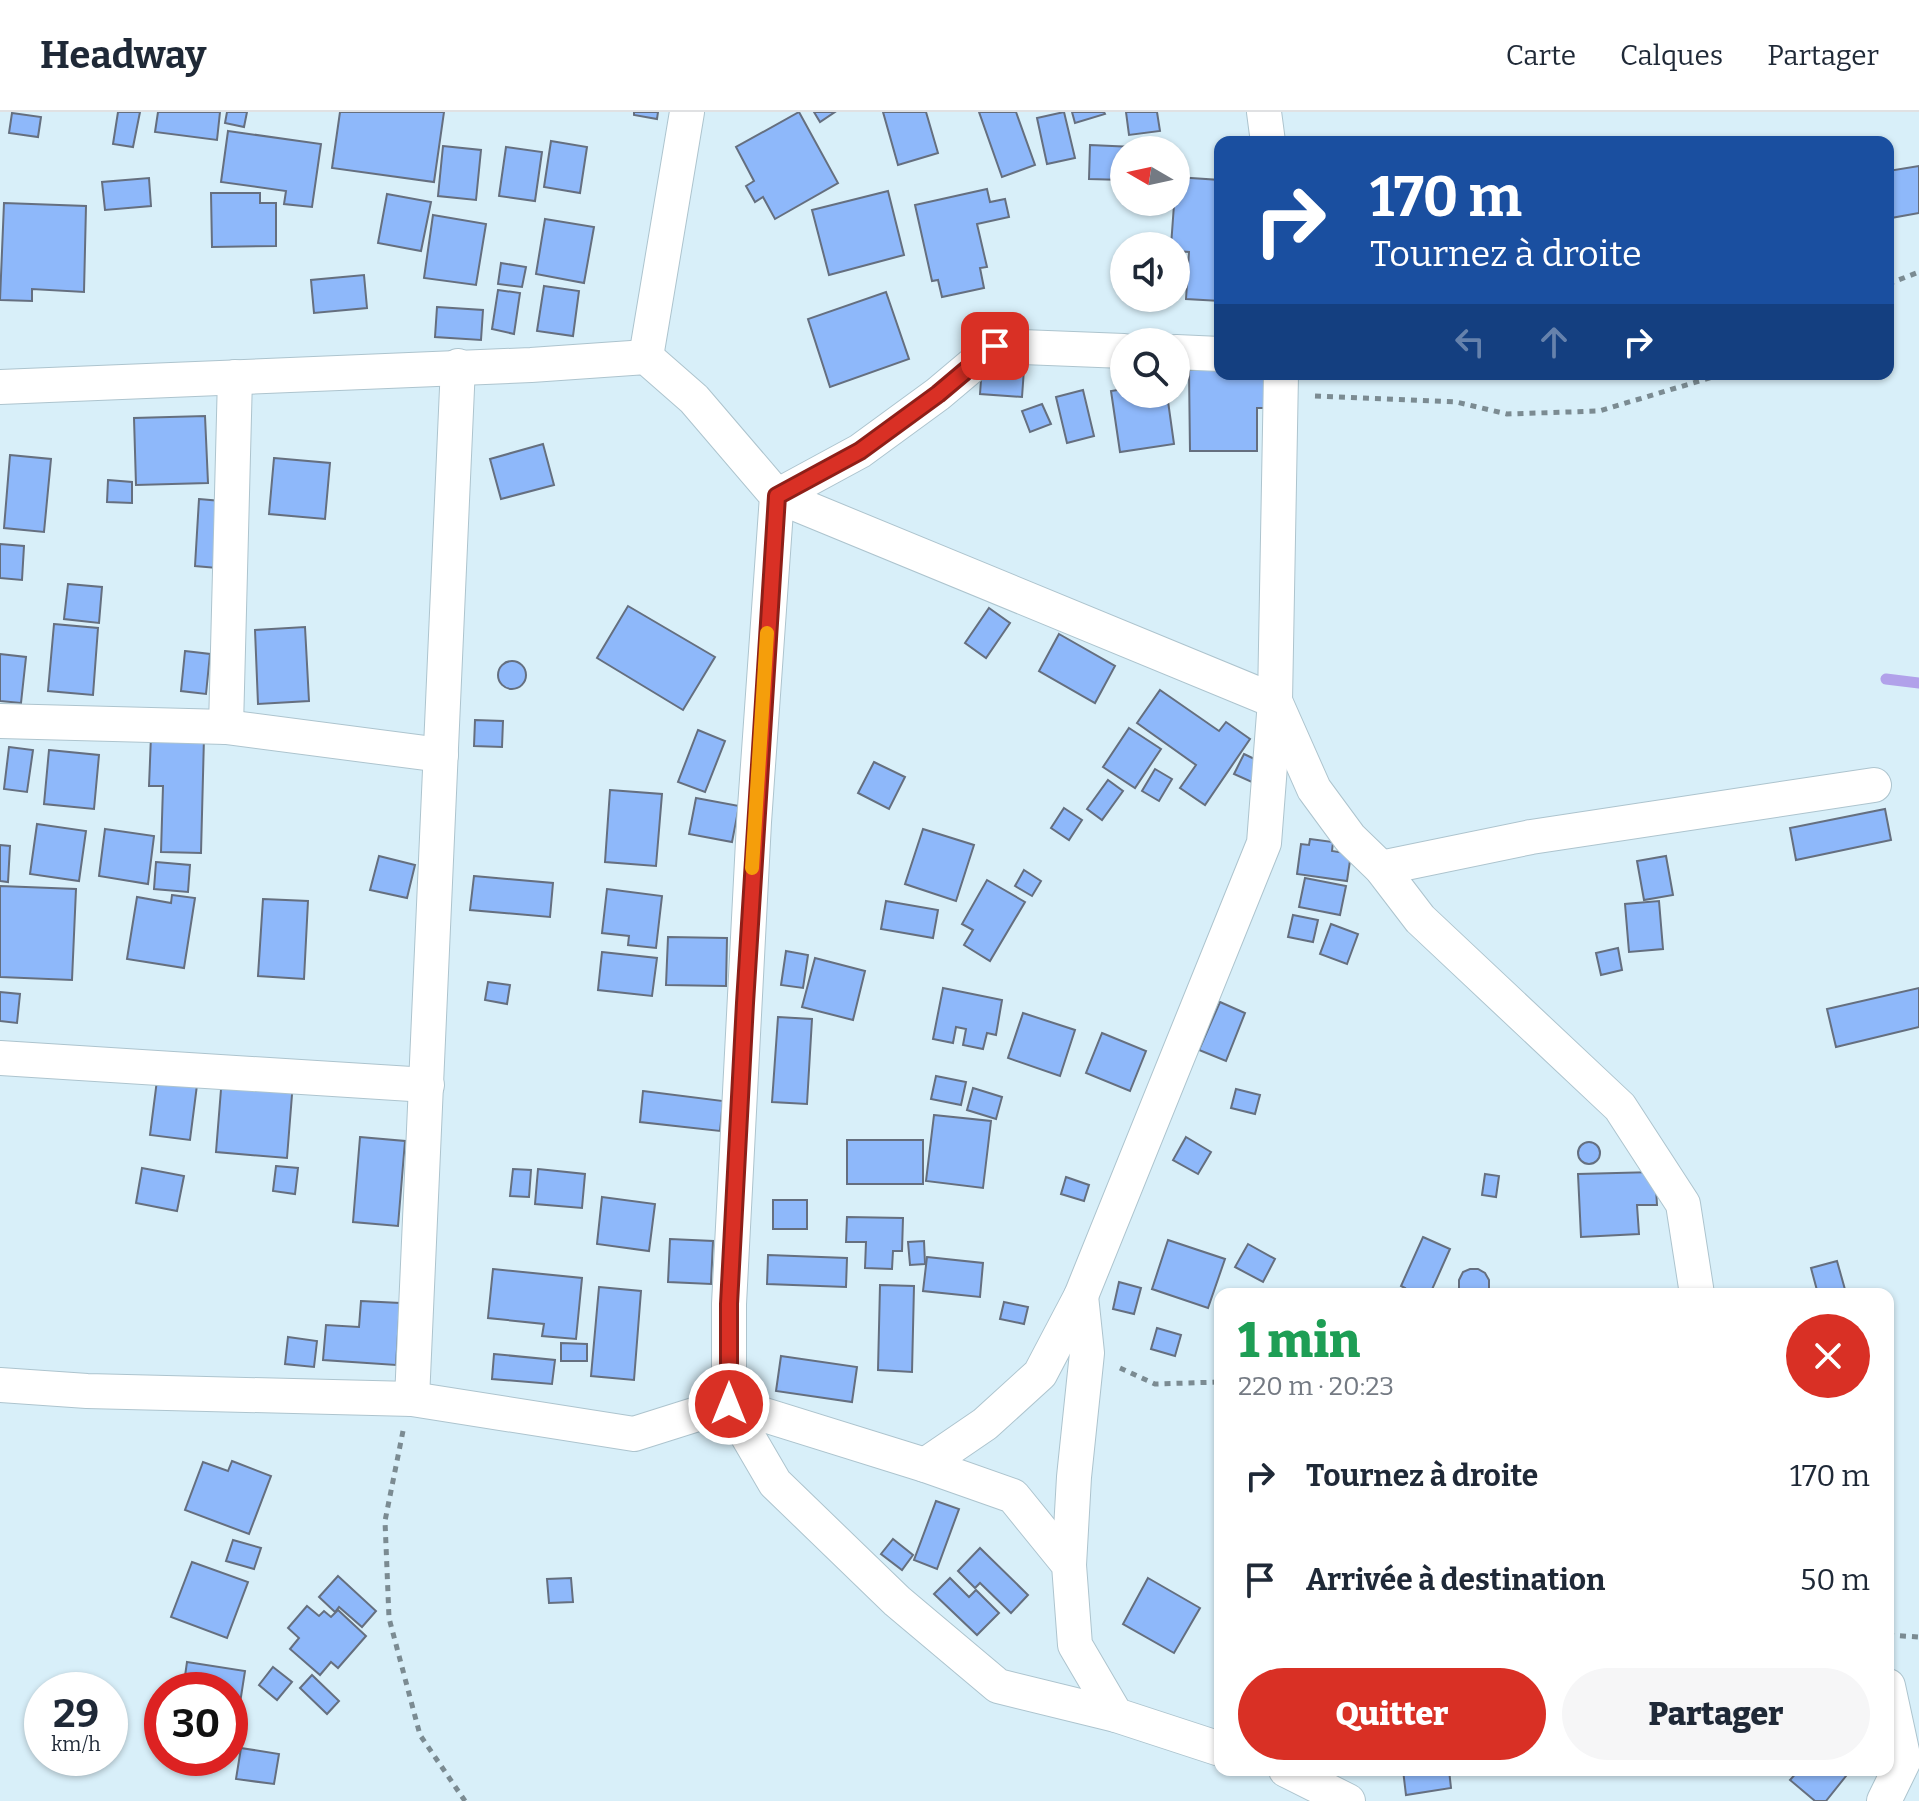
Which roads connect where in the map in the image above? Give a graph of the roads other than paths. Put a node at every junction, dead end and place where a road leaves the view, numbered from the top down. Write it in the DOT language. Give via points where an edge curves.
graph roads {
  1 [pos="687,112"];
  2 [pos="1264,112"];
  3 [pos="1267,136"];
  4 [pos="1110,350"];
  5 [pos="1190,353"];
  6 [pos="1214,354"];
  7 [pos="646,357"];
  8 [pos="458,366"];
  9 [pos="235,377"];
  10 [pos="1281,382"];
  11 [pos="0,387"];
  12 [pos="777,496"];
  13 [pos="1275,701"];
  14 [pos="0,721"];
  15 [pos="226,727"];
  16 [pos="441,755"];
  17 [pos="1874,785"];
  18 [pos="1381,868"];
  19 [pos="0,1058"];
  20 [pos="427,1085"];
  21 [pos="1696,1288"];
  22 [pos="1081,1296"];
  23 [pos="0,1385"];
  24 [pos="412,1399"];
  25 [pos="729,1404"];
  26 [pos="925,1465"];
  27 [pos="1069,1565"];
  28 [pos="1894,1714"];
  29 [pos="1116,1715"];
  30 [pos="1214,1747"];
  31 [pos="1298,1776"];
  32 [pos="1348,1801"];
  33 [pos="1884,1801"];
  1 -- 7 [label="street"];
  2 -- 3 [label="street"];
  4 -- 12 [label="street" via="995,346 860,451"];
  5 -- 6 [label="street"];
  7 -- 8 [label="street"];
  7 -- 12 [label="street" via="694,399"];
  8 -- 9 [label="street"];
  8 -- 16 [label="street"];
  9 -- 11 [label="street"];
  9 -- 15 [label="street"];
  10 -- 13 [label="street"];
  12 -- 13 [label="street"];
  12 -- 25 [label="street" via="750,900 729,1304"];
  13 -- 18 [label="street" via="1314,789 1350,838"];
  13 -- 22 [label="street" via="1264,843"];
  14 -- 15 [label="street"];
  15 -- 16 [label="street"];
  16 -- 20 [label="street"];
  17 -- 18 [label="street" via="1531,837"];
  18 -- 21 [label="street" via="1420,919 1620,1107 1683,1204"];
  19 -- 20 [label="street"];
  20 -- 24 [label="street"];
  22 -- 26 [label="street" via="1040,1374 985,1424"];
  22 -- 27 [label="street" via="1087,1353"];
  23 -- 24 [label="street"];
  24 -- 25 [label="street" via="634,1434"];
  25 -- 26 [label="street"];
  25 -- 29 [label="street" via="775,1483 897,1601 998,1686"];
  26 -- 27 [label="street" via="1013,1496"];
  27 -- 29 [label="street" via="1075,1645"];
  28 -- 33 [label="street" via="1904,1760"];
  29 -- 30 [label="street"];
  31 -- 32 [label="street"];
}
